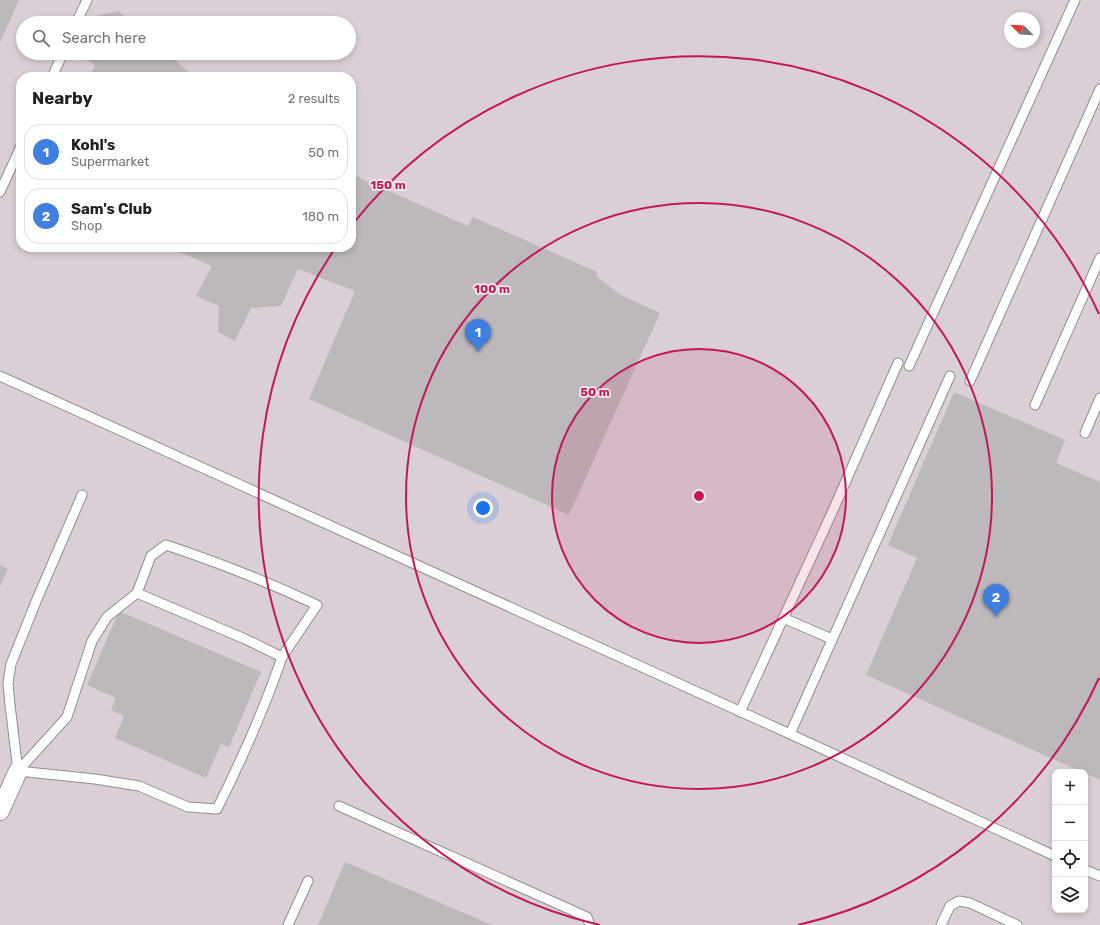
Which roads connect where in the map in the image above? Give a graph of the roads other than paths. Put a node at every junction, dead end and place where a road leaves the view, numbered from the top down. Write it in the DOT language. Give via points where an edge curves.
graph roads {
  1 [pos="87,0"];
  2 [pos="1075,0"];
  3 [pos="79,16"];
  4 [pos="60,60"];
  5 [pos="54,72"];
  6 [pos="1100,90"];
  7 [pos="16,157"];
  8 [pos="0,192"];
  9 [pos="1100,258"];
  10 [pos="898,364"];
  11 [pos="909,366"];
  12 [pos="0,376"];
  13 [pos="950,376"];
  14 [pos="970,381"];
  15 [pos="1100,398"];
  16 [pos="1035,405"];
  17 [pos="1085,433"];
  18 [pos="82,495"];
  19 [pos="137,593"];
  20 [pos="783,618"];
  21 [pos="832,639"];
  22 [pos="282,657"];
  23 [pos="740,712"];
  24 [pos="790,734"];
  25 [pos="18,771"];
  26 [pos="340,806"];
  27 [pos="0,811"];
  28 [pos="1052,855"];
  29 [pos="1088,871"];
  30 [pos="1100,876"];
  31 [pos="308,881"];
  32 [pos="288,925"];
  33 [pos="590,925"];
  34 [pos="941,925"];
  35 [pos="1017,925"];
  1 -- 3 [label="lane"];
  2 -- 11 [label="lane"];
  4 -- 5 [label="lane"];
  6 -- 14 [label="lane"];
  7 -- 8 [label="lane"];
  9 -- 16 [label="lane"];
  10 -- 20 [label="lane"];
  12 -- 23 [label="lane"];
  13 -- 21 [label="lane"];
  15 -- 17 [label="lane"];
  18 -- 25 [label="lane" via="11,664 8,683"];
  19 -- 22 [label="lane"];
  19 -- 22 [label="lane" via="151,556 166,545 317,604"];
  19 -- 25 [label="lane" via="107,617 92,641 67,717"];
  20 -- 21 [label="lane"];
  20 -- 23 [label="lane"];
  21 -- 24 [label="lane"];
  22 -- 25 [label="lane" via="270,693 239,766 216,809 188,807 139,786"];
  23 -- 24 [label="lane"];
  24 -- 28 [label="lane"];
  25 -- 27 [label="street"];
  26 -- 33 [label="lane" via="587,917"];
  29 -- 30 [label="lane"];
  31 -- 32 [label="lane"];
  34 -- 35 [label="lane" via="950,906 959,901 970,903"];
}
